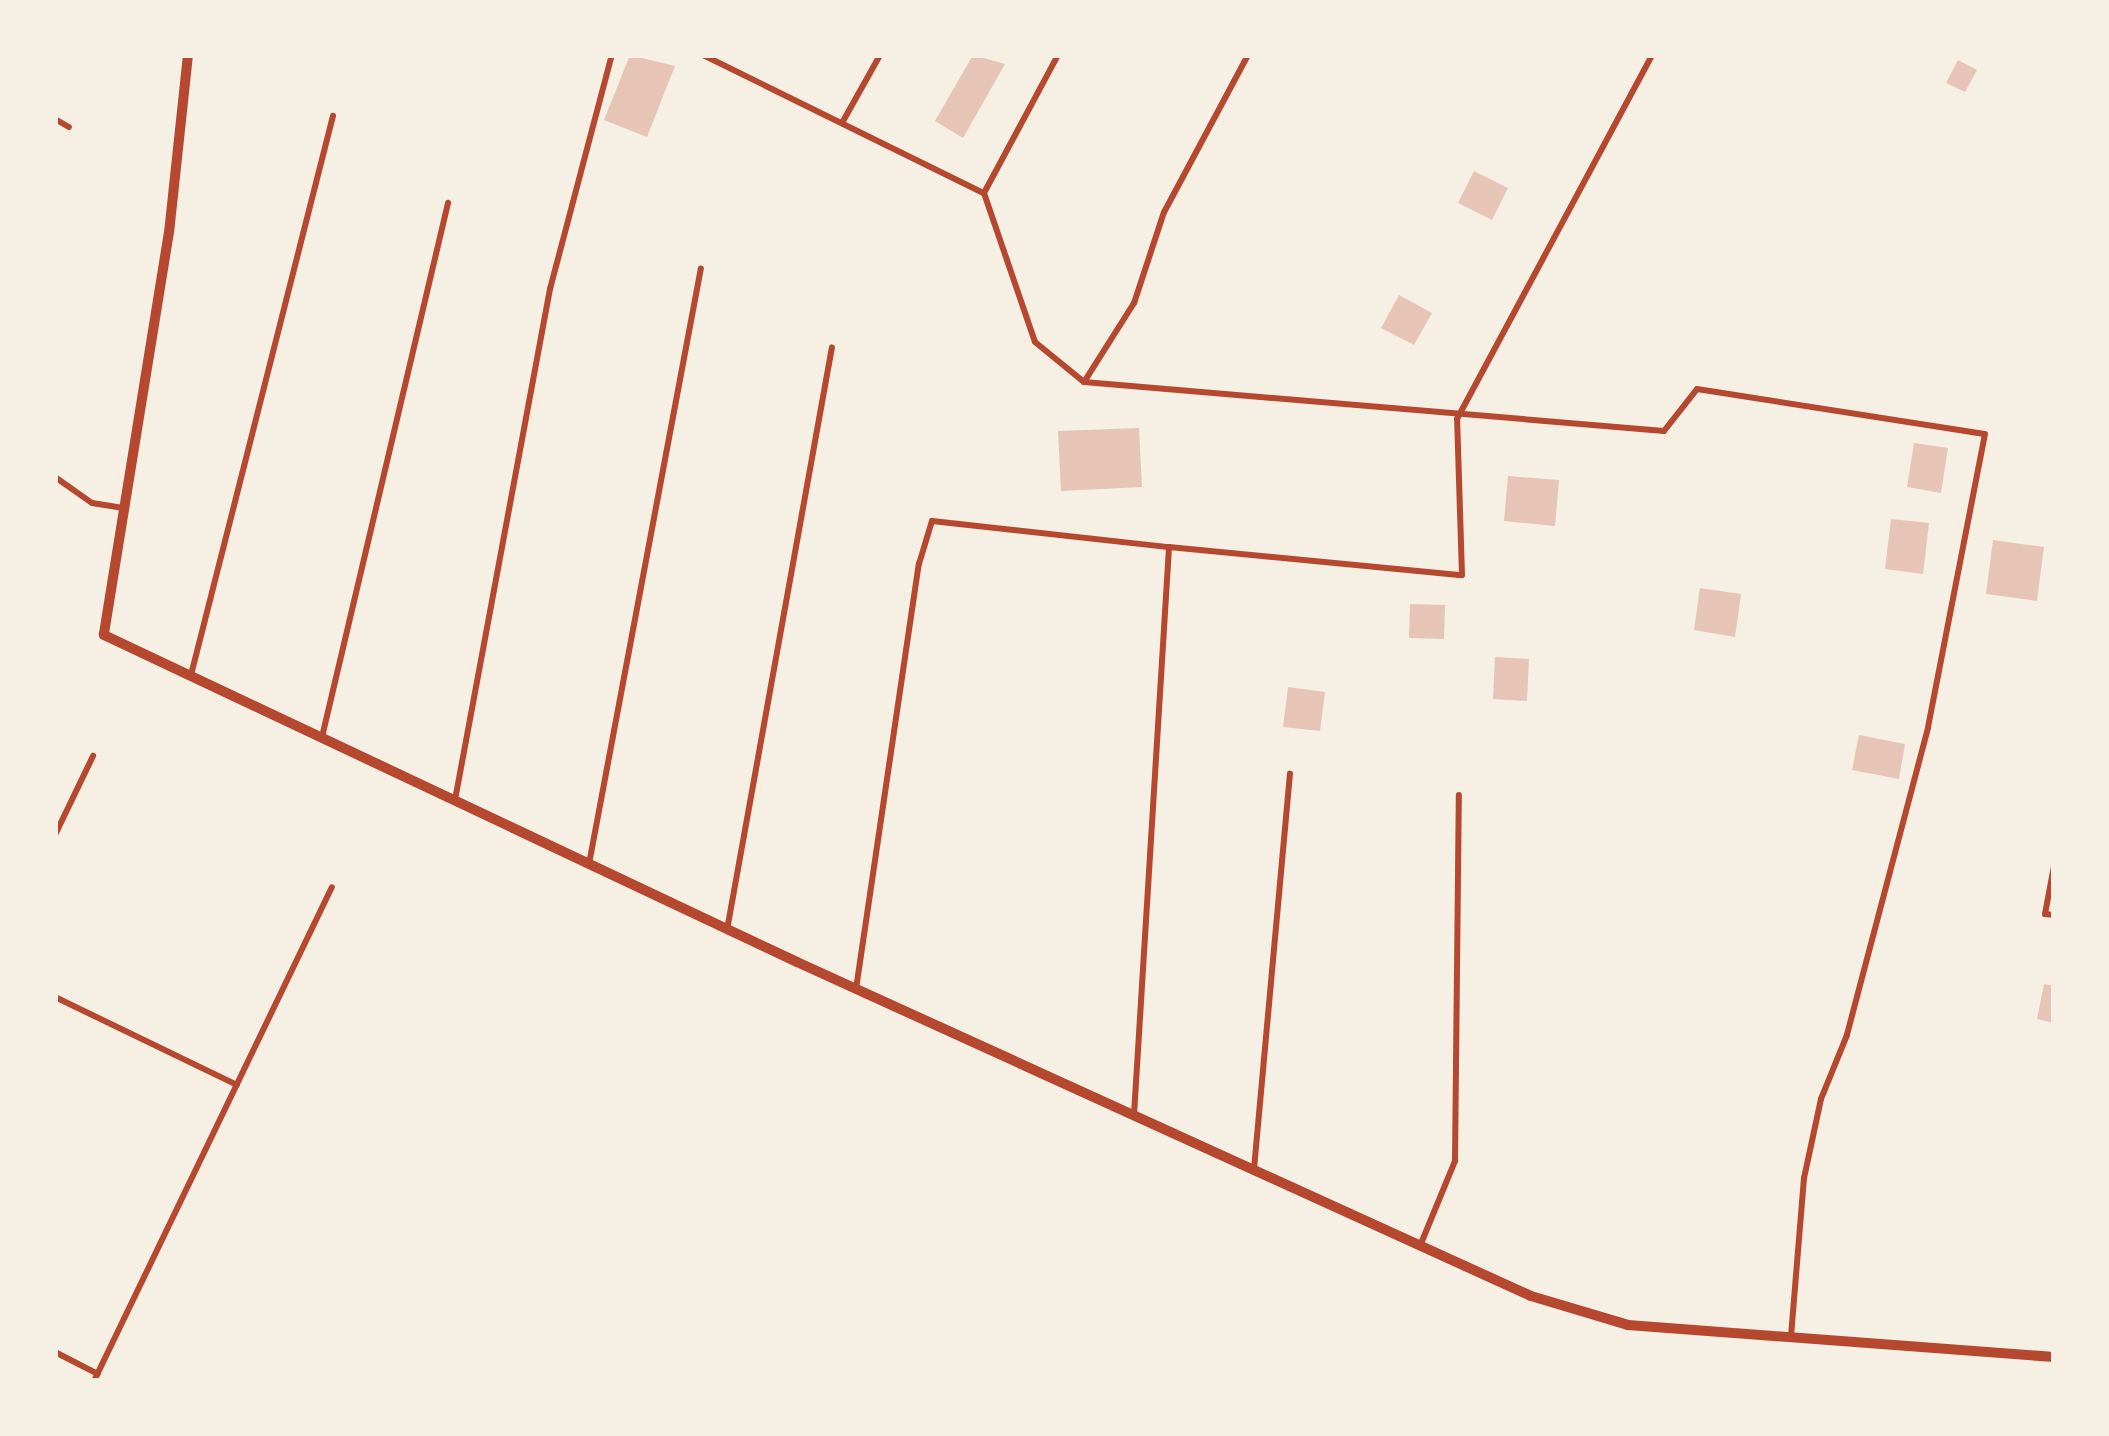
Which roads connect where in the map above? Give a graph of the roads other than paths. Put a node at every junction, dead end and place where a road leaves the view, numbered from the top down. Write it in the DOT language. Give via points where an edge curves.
graph roads {
  1 [pos="188,55"];
  2 [pos="612,55"];
  3 [pos="703,55"];
  4 [pos="880,55"];
  5 [pos="1058,55"];
  6 [pos="1248,55"];
  7 [pos="1652,55"];
  8 [pos="334,116"];
  9 [pos="55,119"];
  10 [pos="842,123"];
  11 [pos="69,128"];
  12 [pos="984,193"];
  13 [pos="448,202"];
  14 [pos="702,268"];
  15 [pos="832,347"];
  16 [pos="1084,382"];
  17 [pos="1457,418"];
  18 [pos="55,477"];
  19 [pos="125,508"];
  20 [pos="1169,547"];
  21 [pos="191,676"];
  22 [pos="321,738"];
  23 [pos="93,756"];
  24 [pos="1290,774"];
  25 [pos="1460,795"];
  26 [pos="454,801"];
  27 [pos="55,835"];
  28 [pos="589,865"];
  29 [pos="2054,866"];
  30 [pos="332,887"];
  31 [pos="2054,916"];
  32 [pos="727,930"];
  33 [pos="856,989"];
  34 [pos="55,996"];
  35 [pos="237,1084"];
  36 [pos="1134,1116"];
  37 [pos="1254,1170"];
  38 [pos="1420,1246"];
  39 [pos="1791,1337"];
  40 [pos="55,1352"];
  41 [pos="2054,1357"];
  42 [pos="96,1377"];
  1 -- 19 [label="street" via="169,232"];
  2 -- 26 [label="lane" via="550,289"];
  3 -- 10 [label="lane"];
  4 -- 10 [label="lane"];
  5 -- 12 [label="lane"];
  6 -- 16 [label="lane" via="1164,212 1134,303"];
  7 -- 17 [label="lane"];
  8 -- 21 [label="lane"];
  9 -- 11 [label="lane"];
  10 -- 12 [label="lane"];
  12 -- 16 [label="lane" via="1035,342"];
  13 -- 22 [label="lane"];
  14 -- 28 [label="lane"];
  15 -- 32 [label="lane"];
  16 -- 17 [label="lane"];
  17 -- 20 [label="lane" via="1462,575"];
  17 -- 39 [label="lane" via="1664,431 1697,389 1985,434 1928,728 1804,1178"];
  18 -- 19 [label="lane" via="92,503"];
  19 -- 21 [label="street" via="104,635"];
  20 -- 33 [label="lane" via="932,520 919,564"];
  20 -- 36 [label="lane"];
  21 -- 22 [label="street"];
  22 -- 26 [label="street"];
  23 -- 27 [label="lane"];
  24 -- 37 [label="lane"];
  25 -- 38 [label="lane" via="1455,1161"];
  26 -- 28 [label="street"];
  28 -- 32 [label="street"];
  29 -- 31 [label="lane" via="2044,914"];
  30 -- 35 [label="lane"];
  32 -- 33 [label="street"];
  33 -- 36 [label="street"];
  34 -- 35 [label="lane"];
  35 -- 42 [label="lane"];
  36 -- 37 [label="street"];
  37 -- 38 [label="street"];
  38 -- 39 [label="street" via="1530,1296 1628,1325"];
  39 -- 41 [label="street"];
  40 -- 42 [label="lane"];
}
